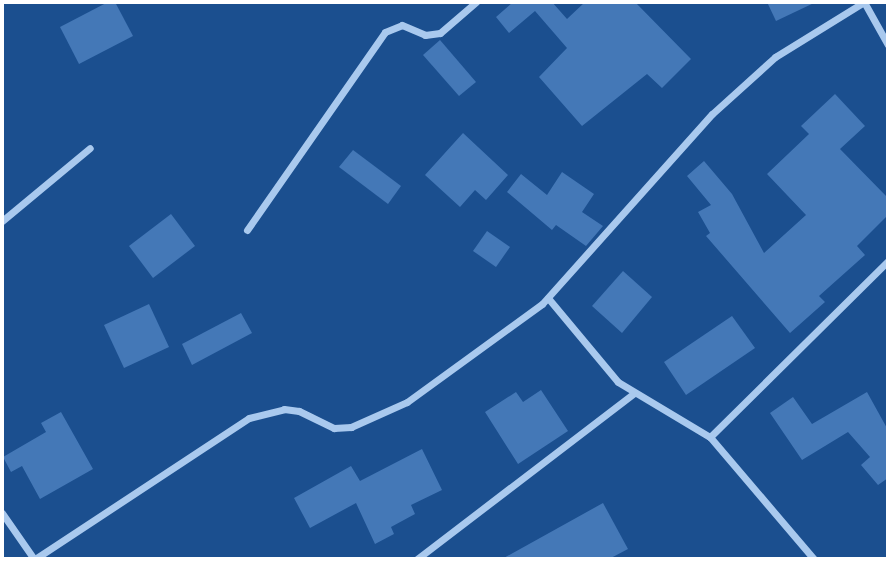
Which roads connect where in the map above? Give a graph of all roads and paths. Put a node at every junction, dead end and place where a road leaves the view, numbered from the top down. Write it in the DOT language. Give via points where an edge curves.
graph roads {
  1 [pos="476,2"];
  2 [pos="864,2"];
  3 [pos="888,45"];
  4 [pos="90,148"];
  5 [pos="2,221"];
  6 [pos="247,230"];
  7 [pos="888,261"];
  8 [pos="548,298"];
  9 [pos="634,393"];
  10 [pos="710,437"];
  11 [pos="2,513"];
  12 [pos="34,559"];
  13 [pos="417,559"];
  14 [pos="814,559"];
  1 -- 6 [label="street" via="440,33 425,35 402,25 385,32"];
  2 -- 3 [label="street"];
  2 -- 8 [label="street" via="775,57 712,114"];
  4 -- 5 [label="street"];
  7 -- 10 [label="street"];
  8 -- 9 [label="street" via="603,367"];
  8 -- 12 [label="street" via="388,414 334,428 284,409 249,418"];
  9 -- 10 [label="street"];
  9 -- 13 [label="street"];
  10 -- 14 [label="street"];
  11 -- 12 [label="street"];
}
